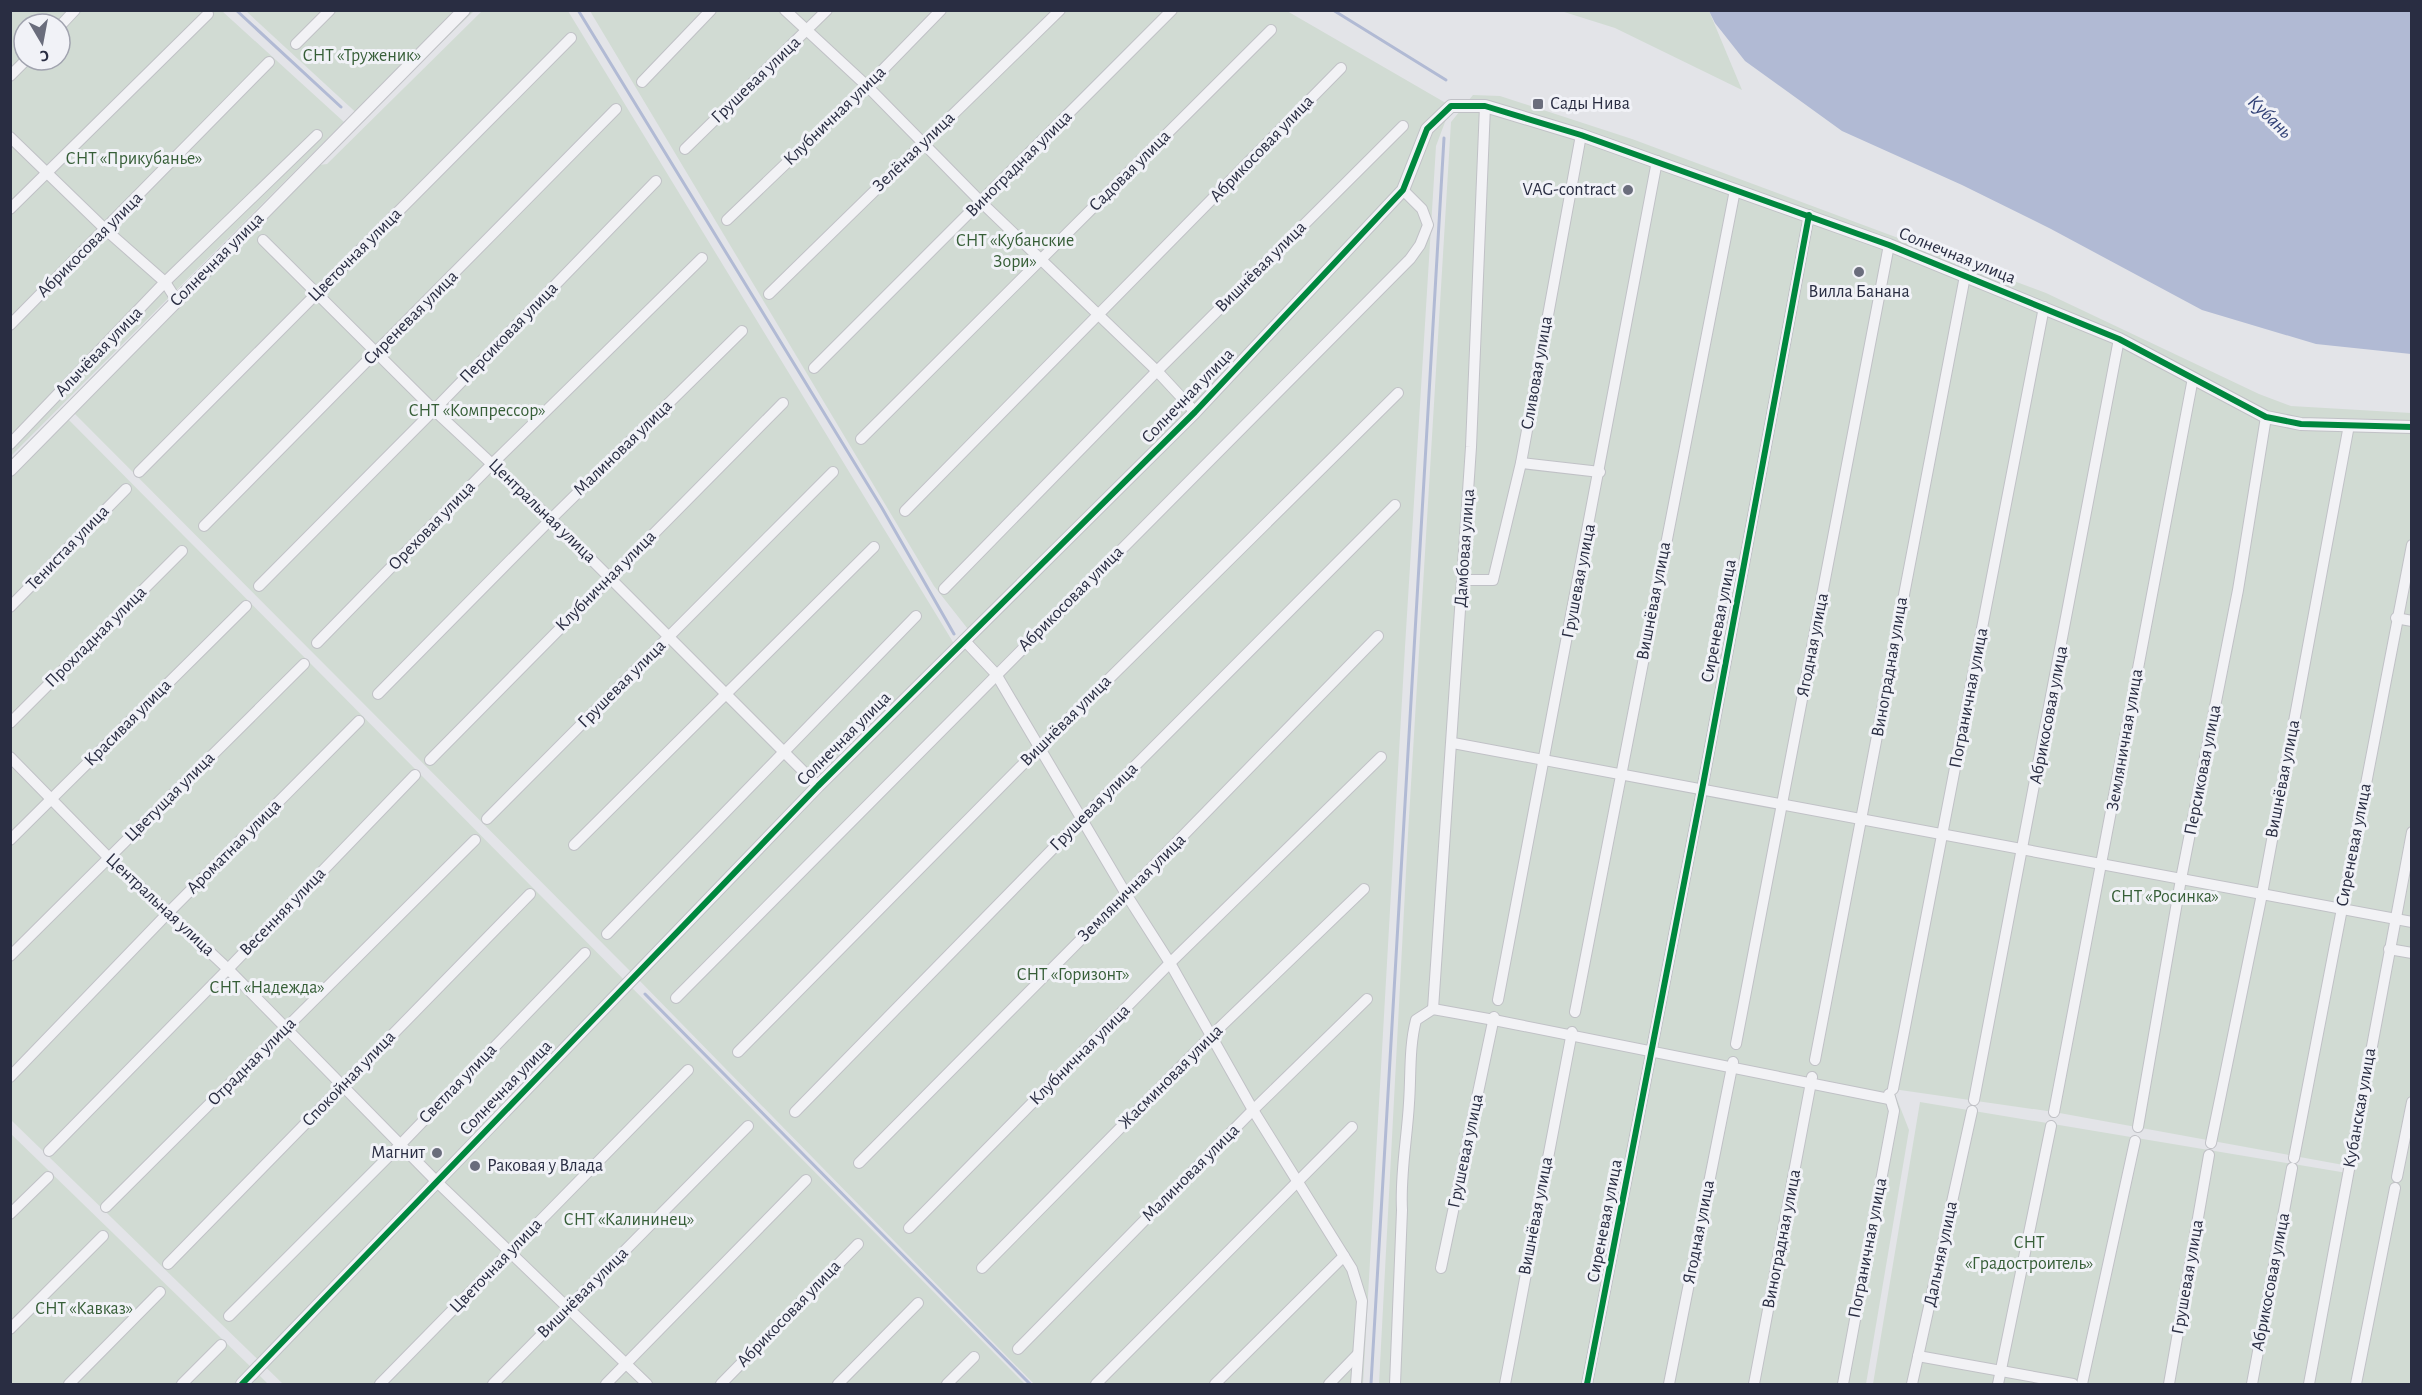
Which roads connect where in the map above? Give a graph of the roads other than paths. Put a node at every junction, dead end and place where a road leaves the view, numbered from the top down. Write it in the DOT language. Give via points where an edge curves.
graph roads {
  1 [pos="330,10"];
  2 [pos="464,10"];
  3 [pos="711,10"];
  4 [pos="785,10"];
  5 [pos="827,10"];
  6 [pos="941,10"];
  7 [pos="1060,10"];
  8 [pos="1172,10"];
  9 [pos="208,14"];
  10 [pos="1271,30"];
  11 [pos="806,32"];
  12 [pos="571,38"];
  13 [pos="296,44"];
  14 [pos="269,62"];
  15 [pos="1341,68"];
  16 [pos="642,82"];
  17 [pos="867,86"];
  18 [pos="1485,106"];
  19 [pos="616,109"];
  20 [pos="1403,126"];
  21 [pos="317,135"];
  22 [pos="1581,135"];
  23 [pos="10,137"];
  24 [pos="923,143"];
  25 [pos="685,149"];
  26 [pos="1657,161"];
  27 [pos="48,171"];
  28 [pos="656,181"];
  29 [pos="1403,190"];
  30 [pos="1735,190"];
  31 [pos="981,202"];
  32 [pos="10,209"];
  33 [pos="1809,215"];
  34 [pos="727,220"];
  35 [pos="106,230"];
  36 [pos="263,240"];
  37 [pos="1889,245"];
  38 [pos="702,258"];
  39 [pos="1042,259"];
  40 [pos="1965,276"];
  41 [pos="165,282"];
  42 [pos="316,294"];
  43 [pos="769,294"];
  44 [pos="177,301"];
  45 [pos="2044,307"];
  46 [pos="1099,315"];
  47 [pos="10,325"];
  48 [pos="742,331"];
  49 [pos="2120,339"];
  50 [pos="376,354"];
  51 [pos="814,368"];
  52 [pos="1157,371"];
  53 [pos="2193,378"];
  54 [pos="1398,393"];
  55 [pos="783,403"];
  56 [pos="434,410"];
  57 [pos="1195,412"];
  58 [pos="2266,417"];
  59 [pos="2349,425"];
  60 [pos="2412,427"];
  61 [pos="861,439"];
  62 [pos="10,444"];
  63 [pos="493,463"];
  64 [pos="1521,463"];
  65 [pos="10,470"];
  66 [pos="139,472"];
  67 [pos="833,472"];
  68 [pos="1600,472"];
  69 [pos="126,489"];
  70 [pos="1395,505"];
  71 [pos="905,511"];
  72 [pos="551,519"];
  73 [pos="204,526"];
  74 [pos="2412,545"];
  75 [pos="874,547"];
  76 [pos="182,551"];
  77 [pos="610,577"];
  78 [pos="1463,579"];
  79 [pos="260,586"];
  80 [pos="944,590"];
  81 [pos="246,606"];
  82 [pos="10,608"];
  83 [pos="916,616"];
  84 [pos="2396,618"];
  85 [pos="2412,621"];
  86 [pos="669,636"];
  87 [pos="1378,636"];
  88 [pos="964,640"];
  89 [pos="317,643"];
  90 [pos="304,664"];
  91 [pos="996,674"];
  92 [pos="378,694"];
  93 [pos="725,694"];
  94 [pos="359,721"];
  95 [pos="10,723"];
  96 [pos="1452,743"];
  97 [pos="1039,748"];
  98 [pos="784,752"];
  99 [pos="10,757"];
  100 [pos="1380,757"];
  101 [pos="430,760"];
  102 [pos="1544,760"];
  103 [pos="415,775"];
  104 [pos="1622,775"];
  105 [pos="818,786"];
  106 [pos="1702,790"];
  107 [pos="51,798"];
  108 [pos="1783,804"];
  109 [pos="1862,818"];
  110 [pos="487,819"];
  111 [pos="1082,819"];
  112 [pos="2412,832"];
  113 [pos="1943,834"];
  114 [pos="10,840"];
  115 [pos="475,840"];
  116 [pos="574,845"];
  117 [pos="2023,849"];
  118 [pos="108,857"];
  119 [pos="2102,863"];
  120 [pos="2181,879"];
  121 [pos="1364,889"];
  122 [pos="530,894"];
  123 [pos="1126,894"];
  124 [pos="2262,894"];
  125 [pos="2342,909"];
  126 [pos="169,912"];
  127 [pos="2395,919"];
  128 [pos="2412,922"];
  129 [pos="607,934"];
  130 [pos="2389,950"];
  131 [pos="585,953"];
  132 [pos="2412,953"];
  133 [pos="10,956"];
  134 [pos="1170,963"];
  135 [pos="228,969"];
  136 [pos="676,998"];
  137 [pos="1366,999"];
  138 [pos="1498,1000"];
  139 [pos="1433,1009"];
  140 [pos="1575,1012"];
  141 [pos="1494,1018"];
  142 [pos="285,1028"];
  143 [pos="1571,1034"];
  144 [pos="1212,1035"];
  145 [pos="1736,1044"];
  146 [pos="1652,1051"];
  147 [pos="738,1052"];
  148 [pos="1815,1059"];
  149 [pos="1733,1064"];
  150 [pos="688,1070"];
  151 [pos="10,1077"];
  152 [pos="1811,1084"];
  153 [pos="343,1086"];
  154 [pos="1890,1093"];
  155 [pos="1974,1100"];
  156 [pos="2412,1102"];
  157 [pos="2055,1107"];
  158 [pos="1253,1110"];
  159 [pos="795,1112"];
  160 [pos="2138,1125"];
  161 [pos="748,1126"];
  162 [pos="2051,1126"];
  163 [pos="1352,1127"];
  164 [pos="2212,1137"];
  165 [pos="401,1144"];
  166 [pos="2134,1145"];
  167 [pos="49,1151"];
  168 [pos="2209,1155"];
  169 [pos="859,1163"];
  170 [pos="2293,1163"];
  171 [pos="48,1177"];
  172 [pos="806,1180"];
  173 [pos="436,1181"];
  174 [pos="1298,1182"];
  175 [pos="106,1208"];
  176 [pos="10,1214"];
  177 [pos="909,1228"];
  178 [pos="103,1236"];
  179 [pos="858,1244"];
  180 [pos="510,1251"];
  181 [pos="1344,1256"];
  182 [pos="168,1264"];
  183 [pos="982,1268"];
  184 [pos="1441,1268"];
  185 [pos="160,1292"];
  186 [pos="918,1303"];
  187 [pos="568,1308"];
  188 [pos="229,1316"];
  189 [pos="10,1329"];
  190 [pos="221,1345"];
  191 [pos="1018,1349"];
  192 [pos="1358,1354"];
  193 [pos="1918,1356"];
  194 [pos="974,1357"];
  195 [pos="627,1364"];
  196 [pos="2001,1370"];
  197 [pos="69,1384"];
  198 [pos="182,1384"];
  199 [pos="242,1384"];
  200 [pos="380,1384"];
  201 [pos="493,1384"];
  202 [pos="606,1384"];
  203 [pos="647,1384"];
  204 [pos="721,1384"];
  205 [pos="838,1384"];
  206 [pos="947,1384"];
  207 [pos="1096,1384"];
  208 [pos="1215,1384"];
  209 [pos="1329,1384"];
  210 [pos="1356,1384"];
  211 [pos="1395,1384"];
  212 [pos="1505,1384"];
  213 [pos="1587,1384"];
  214 [pos="1669,1384"];
  215 [pos="1754,1384"];
  216 [pos="1844,1384"];
  217 [pos="1912,1384"];
  218 [pos="1998,1384"];
  219 [pos="2073,1384"];
  220 [pos="2082,1384"];
  221 [pos="2169,1384"];
  222 [pos="2252,1384"];
  223 [pos="2308,1384"];
  224 [pos="2356,1384"];
  1 -- 13 [label="street"];
  2 -- 44 [label="street, Солнечная улица"];
  3 -- 16 [label="street"];
  4 -- 11 [label="street"];
  5 -- 11 [label="street, Грушевая улица"];
  6 -- 17 [label="street, Клубничная улица"];
  7 -- 24 [label="street, Зелёная улица"];
  8 -- 31 [label="street, Виноградная улица"];
  9 -- 27 [label="street"];
  10 -- 39 [label="street, Садовая улица"];
  11 -- 17 [label="street"];
  11 -- 25 [label="street, Грушевая улица"];
  12 -- 42 [label="street, Цветочная улица"];
  14 -- 35 [label="street, Абрикосовая улица"];
  15 -- 46 [label="street, Абрикосовая улица"];
  17 -- 24 [label="street"];
  17 -- 34 [label="street, Клубничная улица"];
  18 -- 22 [label="street, Солнечная улица"];
  18 -- 29 [label="street, Солнечная улица" via="1451,106 1427,129"];
  18 -- 78 [label="street, Дамбовая улица"];
  19 -- 50 [label="street, Сиреневая улица"];
  20 -- 52 [label="street, Вишнёвая улица"];
  21 -- 41 [label="street, Алычёвая улица"];
  22 -- 26 [label="street, Солнечная улица"];
  22 -- 64 [label="street, Сливовая улица"];
  23 -- 27 [label="street"];
  24 -- 31 [label="street"];
  24 -- 43 [label="street, Зелёная улица"];
  26 -- 30 [label="street, Солнечная улица"];
  26 -- 68 [label="street, Грушевая улица"];
  27 -- 32 [label="street"];
  27 -- 35 [label="street"];
  28 -- 56 [label="street, Персиковая улица"];
  29 -- 57 [label="street, Солнечная улица"];
  29 -- 91 [label="street, Абрикосовая улица" via="1422,209 1428,225 1410,259"];
  30 -- 33 [label="street, Солнечная улица"];
  30 -- 104 [label="street, Вишнёвая улица"];
  31 -- 39 [label="street"];
  31 -- 51 [label="street, Виноградная улица"];
  33 -- 37 [label="street, Солнечная улица"];
  33 -- 106 [label="street, Сиреневая улица"];
  35 -- 41 [label="street"];
  35 -- 47 [label="street, Абрикосовая улица"];
  36 -- 42 [label="street, Центральная улица"];
  37 -- 40 [label="street, Солнечная улица"];
  37 -- 108 [label="street, Ягодная улица"];
  38 -- 63 [label="street, Ореховая улица"];
  39 -- 46 [label="street"];
  39 -- 61 [label="street, Садовая улица"];
  40 -- 45 [label="street, Солнечная улица"];
  40 -- 109 [label="street, Виноградная улица"];
  41 -- 44 [label="street"];
  41 -- 62 [label="street, Алычёвая улица"];
  42 -- 50 [label="street, Центральная улица"];
  42 -- 66 [label="street, Цветочная улица"];
  44 -- 65 [label="street, Солнечная улица"];
  45 -- 49 [label="street, Солнечная улица"];
  45 -- 113 [label="street, Пограничная улица"];
  46 -- 52 [label="street"];
  46 -- 71 [label="street, Абрикосовая улица"];
  48 -- 72 [label="street, Малиновая улица"];
  49 -- 53 [label="street, Солнечная улица"];
  49 -- 117 [label="street, Абрикосовая улица"];
  50 -- 56 [label="street, Центральная улица"];
  50 -- 73 [label="street, Сиреневая улица"];
  52 -- 57 [label="street"];
  52 -- 80 [label="street, Вишнёвая улица"];
  53 -- 58 [label="street, Солнечная улица"];
  53 -- 119 [label="street, Земляничная улица"];
  54 -- 97 [label="street, Вишнёвая улица"];
  55 -- 77 [label="street, Клубничная улица"];
  56 -- 63 [label="street, Центральная улица"];
  56 -- 79 [label="street, Персиковая улица"];
  57 -- 88 [label="street, Солнечная улица"];
  58 -- 59 [label="street, Солнечная улица" via="2301,424"];
  58 -- 120 [label="street, Персиковая улица" via="2238,590"];
  59 -- 60 [label="street, Солнечная улица"];
  59 -- 124 [label="street, Вишнёвая улица"];
  63 -- 72 [label="street, Центральная улица"];
  63 -- 89 [label="street, Ореховая улица"];
  64 -- 68 [label="street"];
  64 -- 78 [label="street, Сливовая улица" via="1493,580"];
  67 -- 86 [label="street, Грушевая улица"];
  68 -- 102 [label="street, Грушевая улица"];
  69 -- 82 [label="street, Тенистая улица"];
  70 -- 111 [label="street, Грушевая улица"];
  72 -- 77 [label="street, Центральная улица"];
  72 -- 92 [label="street, Малиновая улица"];
  74 -- 84 [label="street, Сиреневая улица"];
  75 -- 93 [label="street"];
  76 -- 95 [label="street, Прохладная улица"];
  77 -- 86 [label="street, Центральная улица"];
  77 -- 101 [label="street, Клубничная улица"];
  78 -- 96 [label="street, Дамбовая улица"];
  81 -- 107 [label="street, Красивая улица"];
  83 -- 98 [label="street"];
  84 -- 85 [label="street"];
  84 -- 125 [label="street, Сиреневая улица"];
  86 -- 93 [label="street, Центральная улица"];
  86 -- 110 [label="street, Грушевая улица"];
  87 -- 123 [label="street, Земляничная улица"];
  88 -- 91 [label="street"];
  88 -- 105 [label="street, Солнечная улица"];
  90 -- 118 [label="street, Цветущая улица"];
  91 -- 97 [label="street"];
  91 -- 136 [label="street, Абрикосовая улица"];
  93 -- 98 [label="street, Центральная улица"];
  93 -- 116 [label="street"];
  94 -- 126 [label="street, Ароматная улица"];
  96 -- 102 [label="street"];
  96 -- 139 [label="street, Дамбовая улица"];
  97 -- 111 [label="street"];
  97 -- 147 [label="street, Вишнёвая улица"];
  98 -- 105 [label="street, Центральная улица"];
  98 -- 129 [label="street"];
  99 -- 107 [label="street, Центральная улица"];
  100 -- 134 [label="street, Клубничная улица"];
  102 -- 104 [label="street"];
  102 -- 138 [label="street, Грушевая улица"];
  103 -- 135 [label="street, Весенняя улица"];
  104 -- 106 [label="street"];
  104 -- 140 [label="street, Вишнёвая улица"];
  105 -- 173 [label="street, Солнечная улица"];
  106 -- 108 [label="street"];
  106 -- 146 [label="street, Сиреневая улица"];
  107 -- 114 [label="street, Красивая улица"];
  107 -- 118 [label="street, Центральная улица"];
  108 -- 109 [label="street"];
  108 -- 145 [label="street, Ягодная улица"];
  109 -- 113 [label="street"];
  109 -- 148 [label="street, Виноградная улица"];
  111 -- 123 [label="street"];
  111 -- 159 [label="street, Грушевая улица"];
  112 -- 127 [label="street, Кубанская улица"];
  113 -- 117 [label="street"];
  113 -- 154 [label="street, Пограничная улица"];
  115 -- 142 [label="street, Отрадная улица"];
  117 -- 119 [label="street"];
  117 -- 155 [label="street, Абрикосовая улица"];
  118 -- 126 [label="street, Центральная улица"];
  118 -- 133 [label="street, Цветущая улица"];
  119 -- 120 [label="street"];
  119 -- 157 [label="street, Земляничная улица"];
  120 -- 124 [label="street"];
  120 -- 160 [label="street, Персиковая улица"];
  121 -- 144 [label="street, Жасминовая улица"];
  122 -- 153 [label="street, Спокойная улица"];
  123 -- 134 [label="street"];
  123 -- 169 [label="street, Земляничная улица"];
  124 -- 125 [label="street"];
  124 -- 164 [label="street, Вишнёвая улица"];
  125 -- 127 [label="street"];
  125 -- 170 [label="street, Сиреневая улица"];
  126 -- 135 [label="street, Центральная улица"];
  126 -- 151 [label="street, Ароматная улица"];
  127 -- 128 [label="street"];
  127 -- 130 [label="street, Кубанская улица"];
  130 -- 132 [label="street"];
  130 -- 223 [label="street, Кубанская улица"];
  131 -- 165 [label="street, Светлая улица"];
  134 -- 144 [label="street"];
  134 -- 177 [label="street, Клубничная улица"];
  135 -- 142 [label="street, Центральная улица"];
  135 -- 167 [label="street, Весенняя улица"];
  137 -- 158 [label="street, Малиновая улица"];
  139 -- 141 [label="street"];
  139 -- 211 [label="street" via="1416,1020 1412,1041 1400,1181"];
  141 -- 143 [label="street"];
  141 -- 184 [label="street, Грушевая улица"];
  142 -- 153 [label="street, Центральная улица"];
  142 -- 175 [label="street, Отрадная улица"];
  143 -- 146 [label="street"];
  143 -- 212 [label="street, Вишнёвая улица"];
  144 -- 158 [label="street"];
  144 -- 183 [label="street, Жасминовая улица"];
  146 -- 149 [label="street"];
  146 -- 213 [label="street, Сиреневая улица"];
  149 -- 152 [label="street"];
  149 -- 214 [label="street, Ягодная улица"];
  150 -- 180 [label="street, Цветочная улица"];
  152 -- 154 [label="street"];
  152 -- 215 [label="street, Виноградная улица"];
  153 -- 165 [label="street, Центральная улица"];
  153 -- 182 [label="street, Спокойная улица"];
  154 -- 216 [label="street, Пограничная улица" via="1894,1111"];
  155 -- 193 [label="street, Дальняя улица"];
  156 -- 224 [label="street"];
  158 -- 174 [label="street"];
  158 -- 191 [label="street, Малиновая улица"];
  161 -- 187 [label="street, Вишнёвая улица"];
  162 -- 196 [label="street"];
  163 -- 174 [label="street"];
  165 -- 173 [label="street, Центральная улица"];
  165 -- 188 [label="street, Светлая улица"];
  166 -- 220 [label="street"];
  168 -- 221 [label="street, Грушевая улица"];
  170 -- 222 [label="street, Абрикосовая улица"];
  171 -- 176 [label="street"];
  172 -- 195 [label="street"];
  173 -- 180 [label="street, Центральная улица"];
  173 -- 199 [label="street, Солнечная улица"];
  174 -- 181 [label="street"];
  174 -- 207 [label="street"];
  178 -- 189 [label="street"];
  179 -- 204 [label="street, Абрикосовая улица"];
  180 -- 187 [label="street, Центральная улица"];
  180 -- 200 [label="street, Цветочная улица"];
  181 -- 192 [label="street" via="1362,1301"];
  181 -- 208 [label="street"];
  185 -- 197 [label="street"];
  186 -- 205 [label="street"];
  187 -- 195 [label="street, Центральная улица"];
  187 -- 201 [label="street, Вишнёвая улица"];
  190 -- 198 [label="street"];
  192 -- 209 [label="street"];
  192 -- 210 [label="street"];
  193 -- 196 [label="street"];
  193 -- 217 [label="street, Дальняя улица"];
  194 -- 206 [label="street"];
  195 -- 202 [label="street"];
  195 -- 203 [label="street, Центральная улица"];
  196 -- 218 [label="street"];
  196 -- 219 [label="street"];
}
